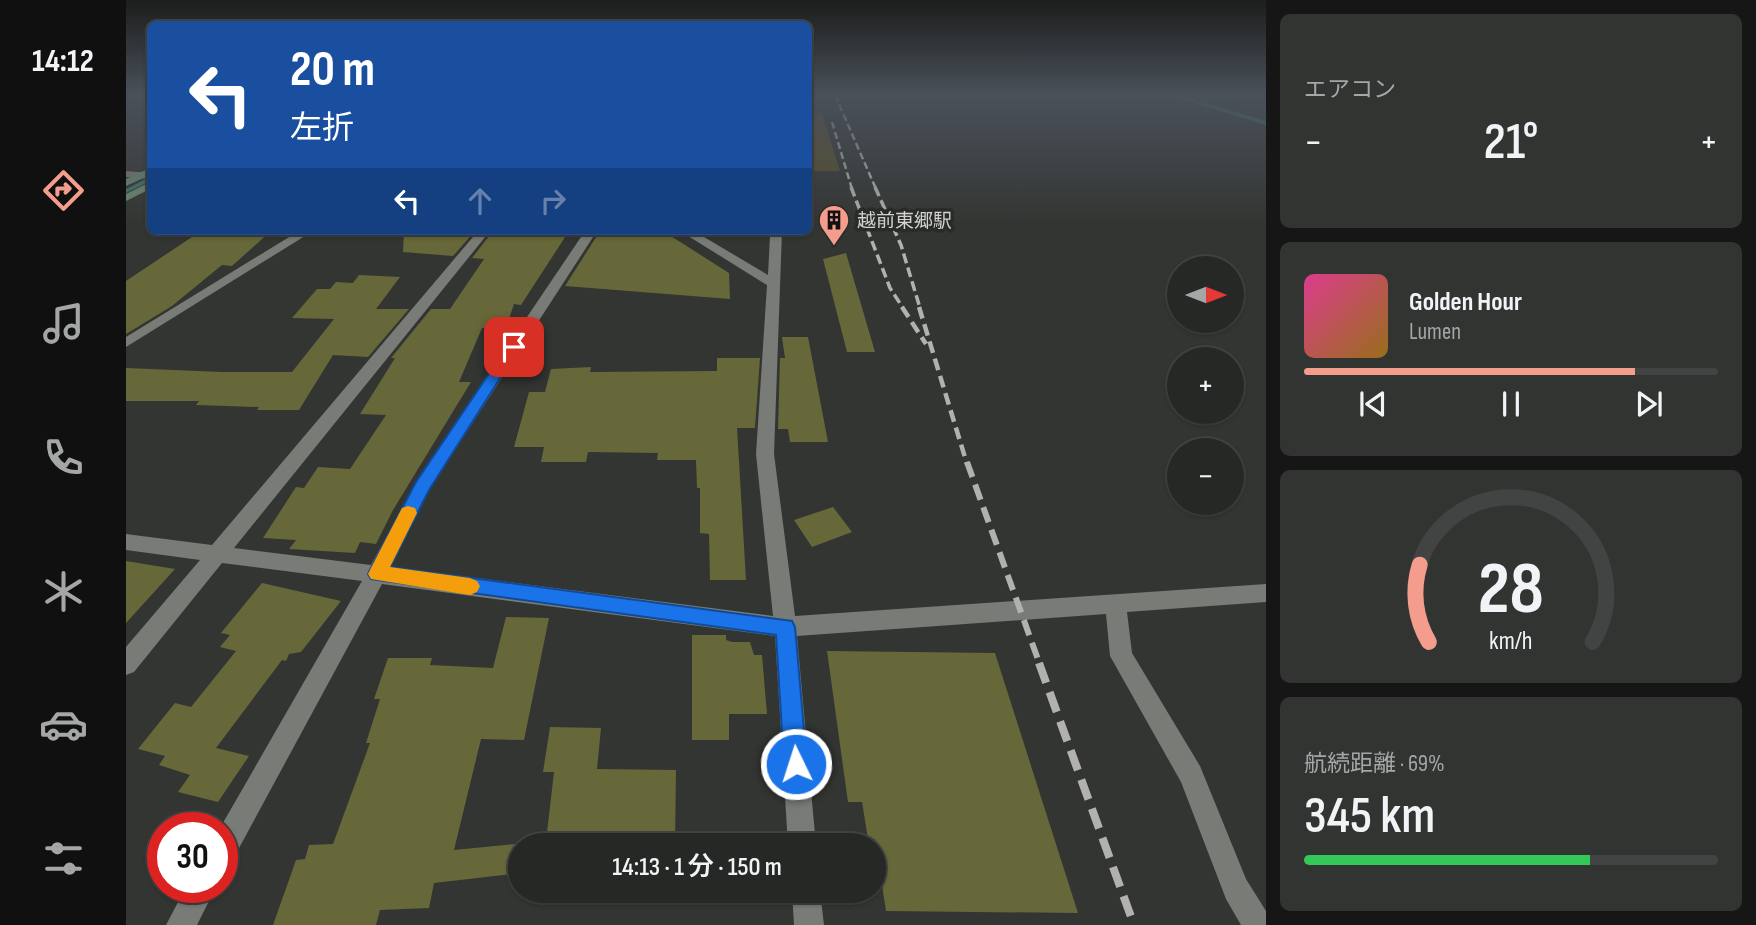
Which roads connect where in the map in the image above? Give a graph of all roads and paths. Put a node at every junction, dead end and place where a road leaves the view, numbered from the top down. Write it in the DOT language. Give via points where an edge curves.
graph roads {
  1 [pos="126,174"];
  2 [pos="147,174"];
  3 [pos="147,174"];
  4 [pos="126,183"];
  5 [pos="147,187"];
  6 [pos="126,198"];
  7 [pos="301,235"];
  8 [pos="481,235"];
  9 [pos="587,235"];
  10 [pos="693,235"];
  11 [pos="776,235"];
  12 [pos="774,284"];
  13 [pos="126,343"];
  14 [pos="126,542"];
  15 [pos="220,553"];
  16 [pos="377,574"];
  17 [pos="1266,593"];
  18 [pos="1115,603"];
  19 [pos="785,627"];
  20 [pos="126,664"];
  21 [pos="238,822"];
  22 [pos="801,833"];
  23 [pos="193,903"];
  24 [pos="807,903"];
  25 [pos="181,925"];
  26 [pos="809,925"];
  27 [pos="1258,925"];
  1 -- 2 [label="street"];
  3 -- 4 [label="main road"];
  5 -- 6 [label="main road"];
  7 -- 13 [label="street"];
  8 -- 15 [label="street"];
  9 -- 16 [label="street" via="422,487"];
  10 -- 12 [label="street"];
  11 -- 12 [label="street"];
  12 -- 19 [label="street" via="765,454"];
  14 -- 15 [label="street"];
  15 -- 16 [label="street"];
  15 -- 20 [label="street"];
  16 -- 19 [label="street"];
  16 -- 21 [label="street"];
  17 -- 18 [label="street"];
  18 -- 19 [label="street"];
  18 -- 27 [label="street" via="1121,656 1191,775 1236,890"];
  19 -- 22 [label="street"];
  23 -- 25 [label="street"];
  24 -- 26 [label="street"];
}
